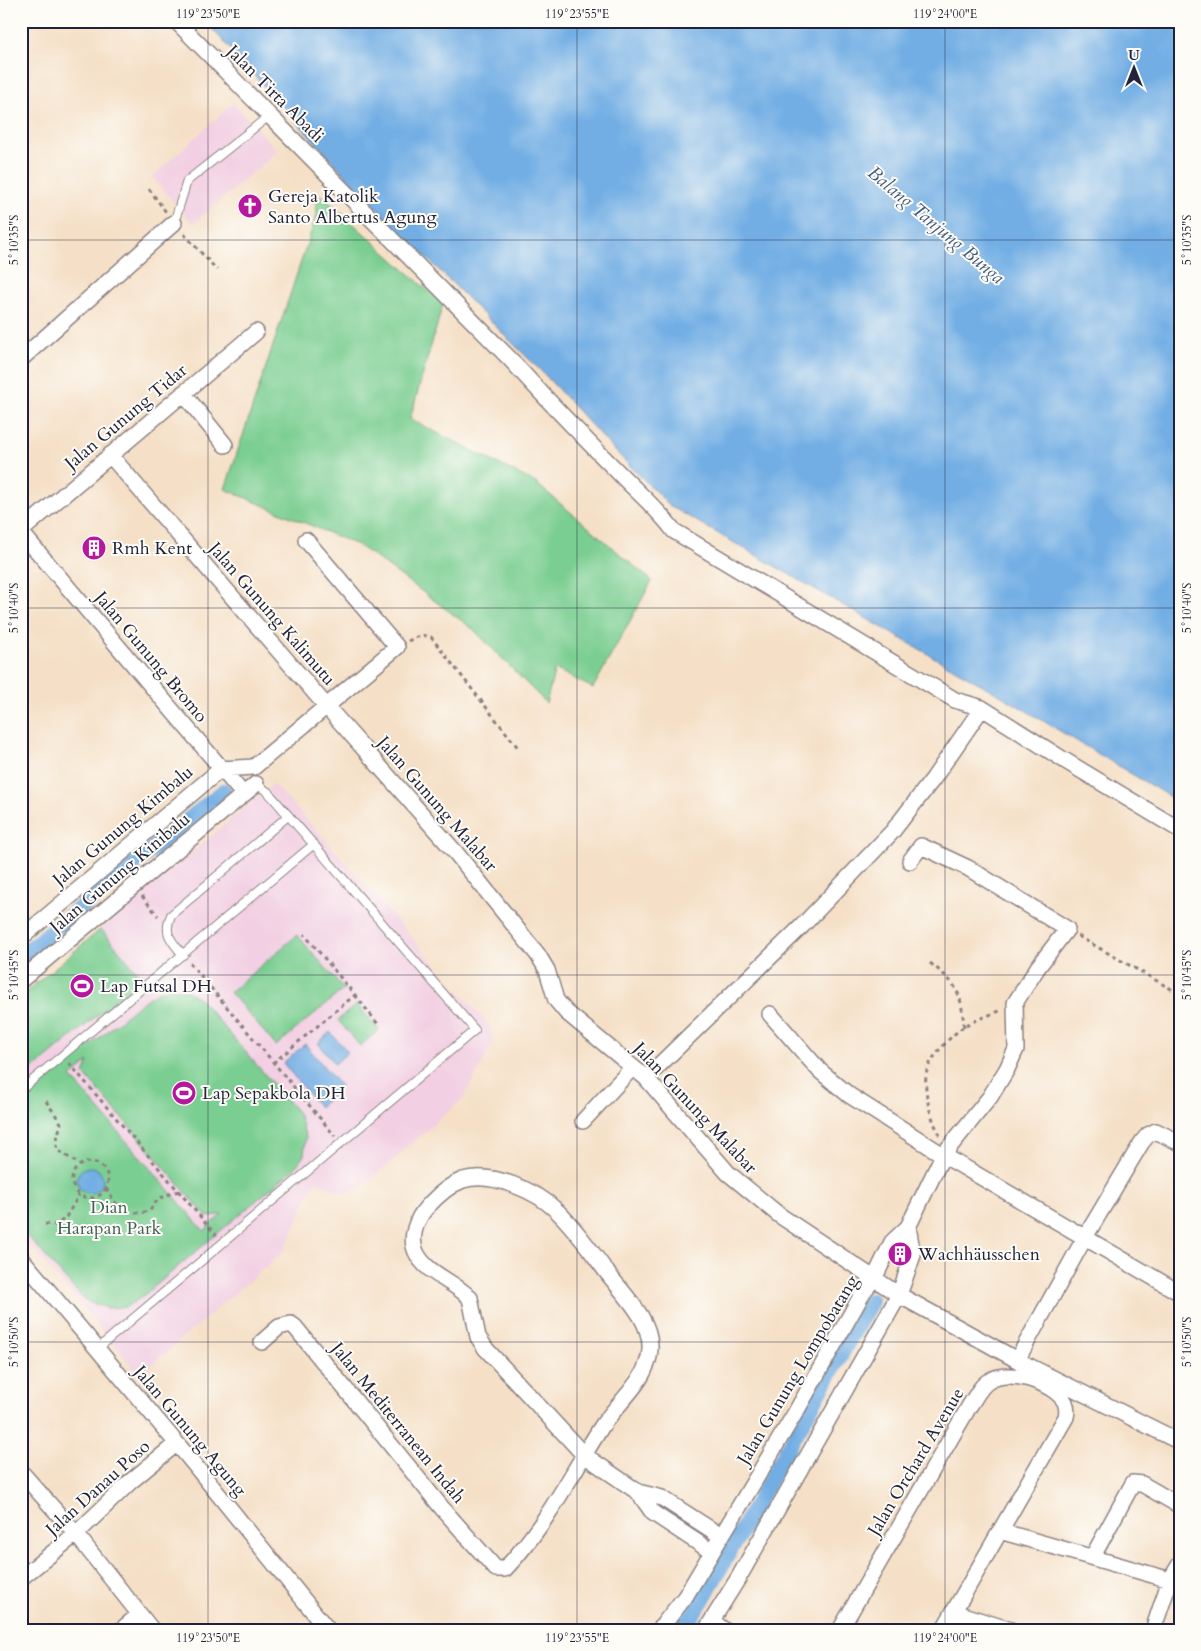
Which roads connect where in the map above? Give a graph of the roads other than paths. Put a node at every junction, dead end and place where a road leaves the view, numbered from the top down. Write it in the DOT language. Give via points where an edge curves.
graph roads {
  1 [pos="176,21"];
  2 [pos="269,116"];
  3 [pos="174,223"];
  4 [pos="256,332"];
  5 [pos="21,359"];
  6 [pos="183,393"];
  7 [pos="225,445"];
  8 [pos="110,455"];
  9 [pos="21,531"];
  10 [pos="306,540"];
  11 [pos="327,707"];
  12 [pos="982,708"];
  13 [pos="254,767"];
  14 [pos="221,769"];
  15 [pos="256,784"];
  16 [pos="243,794"];
  17 [pos="288,816"];
  18 [pos="1180,830"];
  19 [pos="314,844"];
  20 [pos="910,860"];
  21 [pos="21,938"];
  22 [pos="183,955"];
  23 [pos="21,980"];
  24 [pos="770,1014"];
  25 [pos="633,1067"];
  26 [pos="646,1078"];
  27 [pos="21,1090"];
  28 [pos="583,1121"];
  29 [pos="1180,1143"];
  30 [pos="946,1151"];
  31 [pos="908,1227"];
  32 [pos="1084,1239"];
  33 [pos="21,1258"];
  34 [pos="875,1277"];
  35 [pos="1180,1293"];
  36 [pos="899,1295"];
  37 [pos="262,1342"];
  38 [pos="97,1349"];
  39 [pos="1017,1360"];
  40 [pos="1180,1442"];
  41 [pos="176,1444"];
  42 [pos="584,1455"];
  43 [pos="21,1472"];
  44 [pos="638,1492"];
  45 [pos="1180,1506"];
  46 [pos="1000,1531"];
  47 [pos="76,1534"];
  48 [pos="721,1536"];
  49 [pos="712,1552"];
  50 [pos="1093,1556"];
  51 [pos="1180,1564"];
  52 [pos="21,1578"];
  53 [pos="1170,1580"];
  54 [pos="953,1612"];
  55 [pos="139,1615"];
  56 [pos="714,1627"];
  57 [pos="122,1630"];
  58 [pos="152,1630"];
  59 [pos="328,1630"];
  60 [pos="659,1630"];
  61 [pos="840,1630"];
  62 [pos="943,1630"];
  63 [pos="1011,1630"];
  64 [pos="1153,1630"];
  1 -- 2 [label="street, Jalan Tirta Abadi"];
  2 -- 3 [label="lane" via="187,181"];
  2 -- 12 [label="street, Jalan Tirta Abadi" via="328,172 620,475 660,512 674,531 955,700"];
  3 -- 5 [label="street"];
  4 -- 6 [label="street, Jalan Gunung Tidar"];
  6 -- 7 [label="street"];
  6 -- 8 [label="street, Jalan Gunung Tidar"];
  8 -- 9 [label="street, Jalan Gunung Tidar"];
  8 -- 11 [label="street, Jalan Gunung Kalimutu"];
  9 -- 14 [label="street, Jalan Gunung Bromo"];
  10 -- 11 [label="street" via="397,646"];
  11 -- 13 [label="street"];
  11 -- 25 [label="street, Jalan Gunung Malabar" via="456,853 518,929 544,963 556,1000 582,1026"];
  12 -- 18 [label="street, Jalan Tirta Abadi"];
  12 -- 26 [label="street" via="892,832 802,926"];
  13 -- 14 [label="street"];
  13 -- 15 [label="street"];
  14 -- 15 [label="street, Jalan Gunung Kimbalu"];
  14 -- 16 [label="street, Jalan Gunung Bromo"];
  14 -- 21 [label="street, Jalan Gunung Kimbalu"];
  15 -- 16 [label="street, Jalan Gunung Kinibalu"];
  15 -- 17 [label="lane" via="268,792"];
  16 -- 23 [label="street, Jalan Gunung Kinibalu"];
  17 -- 19 [label="lane"];
  17 -- 22 [label="lane" via="171,915 166,926 170,939"];
  19 -- 22 [label="lane"];
  19 -- 38 [label="lane" via="475,1030"];
  20 -- 30 [label="street" via="922,846 968,868 1067,929 1015,1003 1016,1049 1007,1069 990,1097"];
  22 -- 27 [label="lane"];
  24 -- 30 [label="street" via="820,1071 849,1095"];
  25 -- 26 [label="street, Jalan Gunung Malabar"];
  25 -- 28 [label="street"];
  26 -- 34 [label="street, Jalan Gunung Malabar" via="743,1188"];
  29 -- 32 [label="street" via="1156,1131 1148,1135"];
  30 -- 31 [label="street"];
  30 -- 32 [label="street"];
  31 -- 34 [label="street" via="892,1242"];
  31 -- 36 [label="street" via="913,1255"];
  32 -- 35 [label="street"];
  32 -- 39 [label="street"];
  33 -- 38 [label="street, Jalan Gunung Agung"];
  34 -- 36 [label="street, Jalan Gunung Lompobatang"];
  34 -- 48 [label="street, Jalan Gunung Lompobatang"];
  36 -- 39 [label="street, Jalan Gunung Lompobatang"];
  36 -- 56 [label="street"];
  37 -- 42 [label="street, Jalan Mediterranean Indah" via="284,1324 296,1327 442,1508 493,1566 502,1571 543,1524"];
  38 -- 41 [label="street, Jalan Gunung Agung"];
  39 -- 40 [label="street, Jalan Gunung Lompobatang"];
  41 -- 47 [label="street, Jalan Danau Poso" via="130,1482"];
  41 -- 59 [label="street, Jalan Gunung Agung"];
  42 -- 42 [label="street" via="486,1349 474,1324 470,1298 427,1266 415,1251 414,1229 423,1211 434,1199 463,1180 475,1178 502,1182 546,1202 564,1217 638,1312 646,1327 650,1352 639,1378"];
  42 -- 44 [label="street"];
  43 -- 47 [label="street"];
  44 -- 48 [label="street" via="662,1498"];
  44 -- 49 [label="street" via="653,1513"];
  45 -- 50 [label="street" via="1142,1484 1133,1483"];
  46 -- 50 [label="street"];
  46 -- 54 [label="street, Jalan Orchard Avenue"];
  46 -- 61 [label="street, Jalan Orchard Avenue" via="1066,1418 1065,1402 1056,1393 1038,1382 1012,1375 987,1381 970,1405"];
  47 -- 52 [label="street, Jalan Danau Poso"];
  47 -- 55 [label="street"];
  48 -- 49 [label="street, Jalan Gunung Lompobatang"];
  49 -- 60 [label="street, Jalan Gunung Lompobatang" via="685,1597"];
  50 -- 53 [label="street"];
  51 -- 53 [label="street"];
  53 -- 64 [label="street"];
  54 -- 62 [label="street, Jalan Orchard Avenue"];
  54 -- 63 [label="street"];
  55 -- 57 [label="street"];
  55 -- 58 [label="street"];
}
